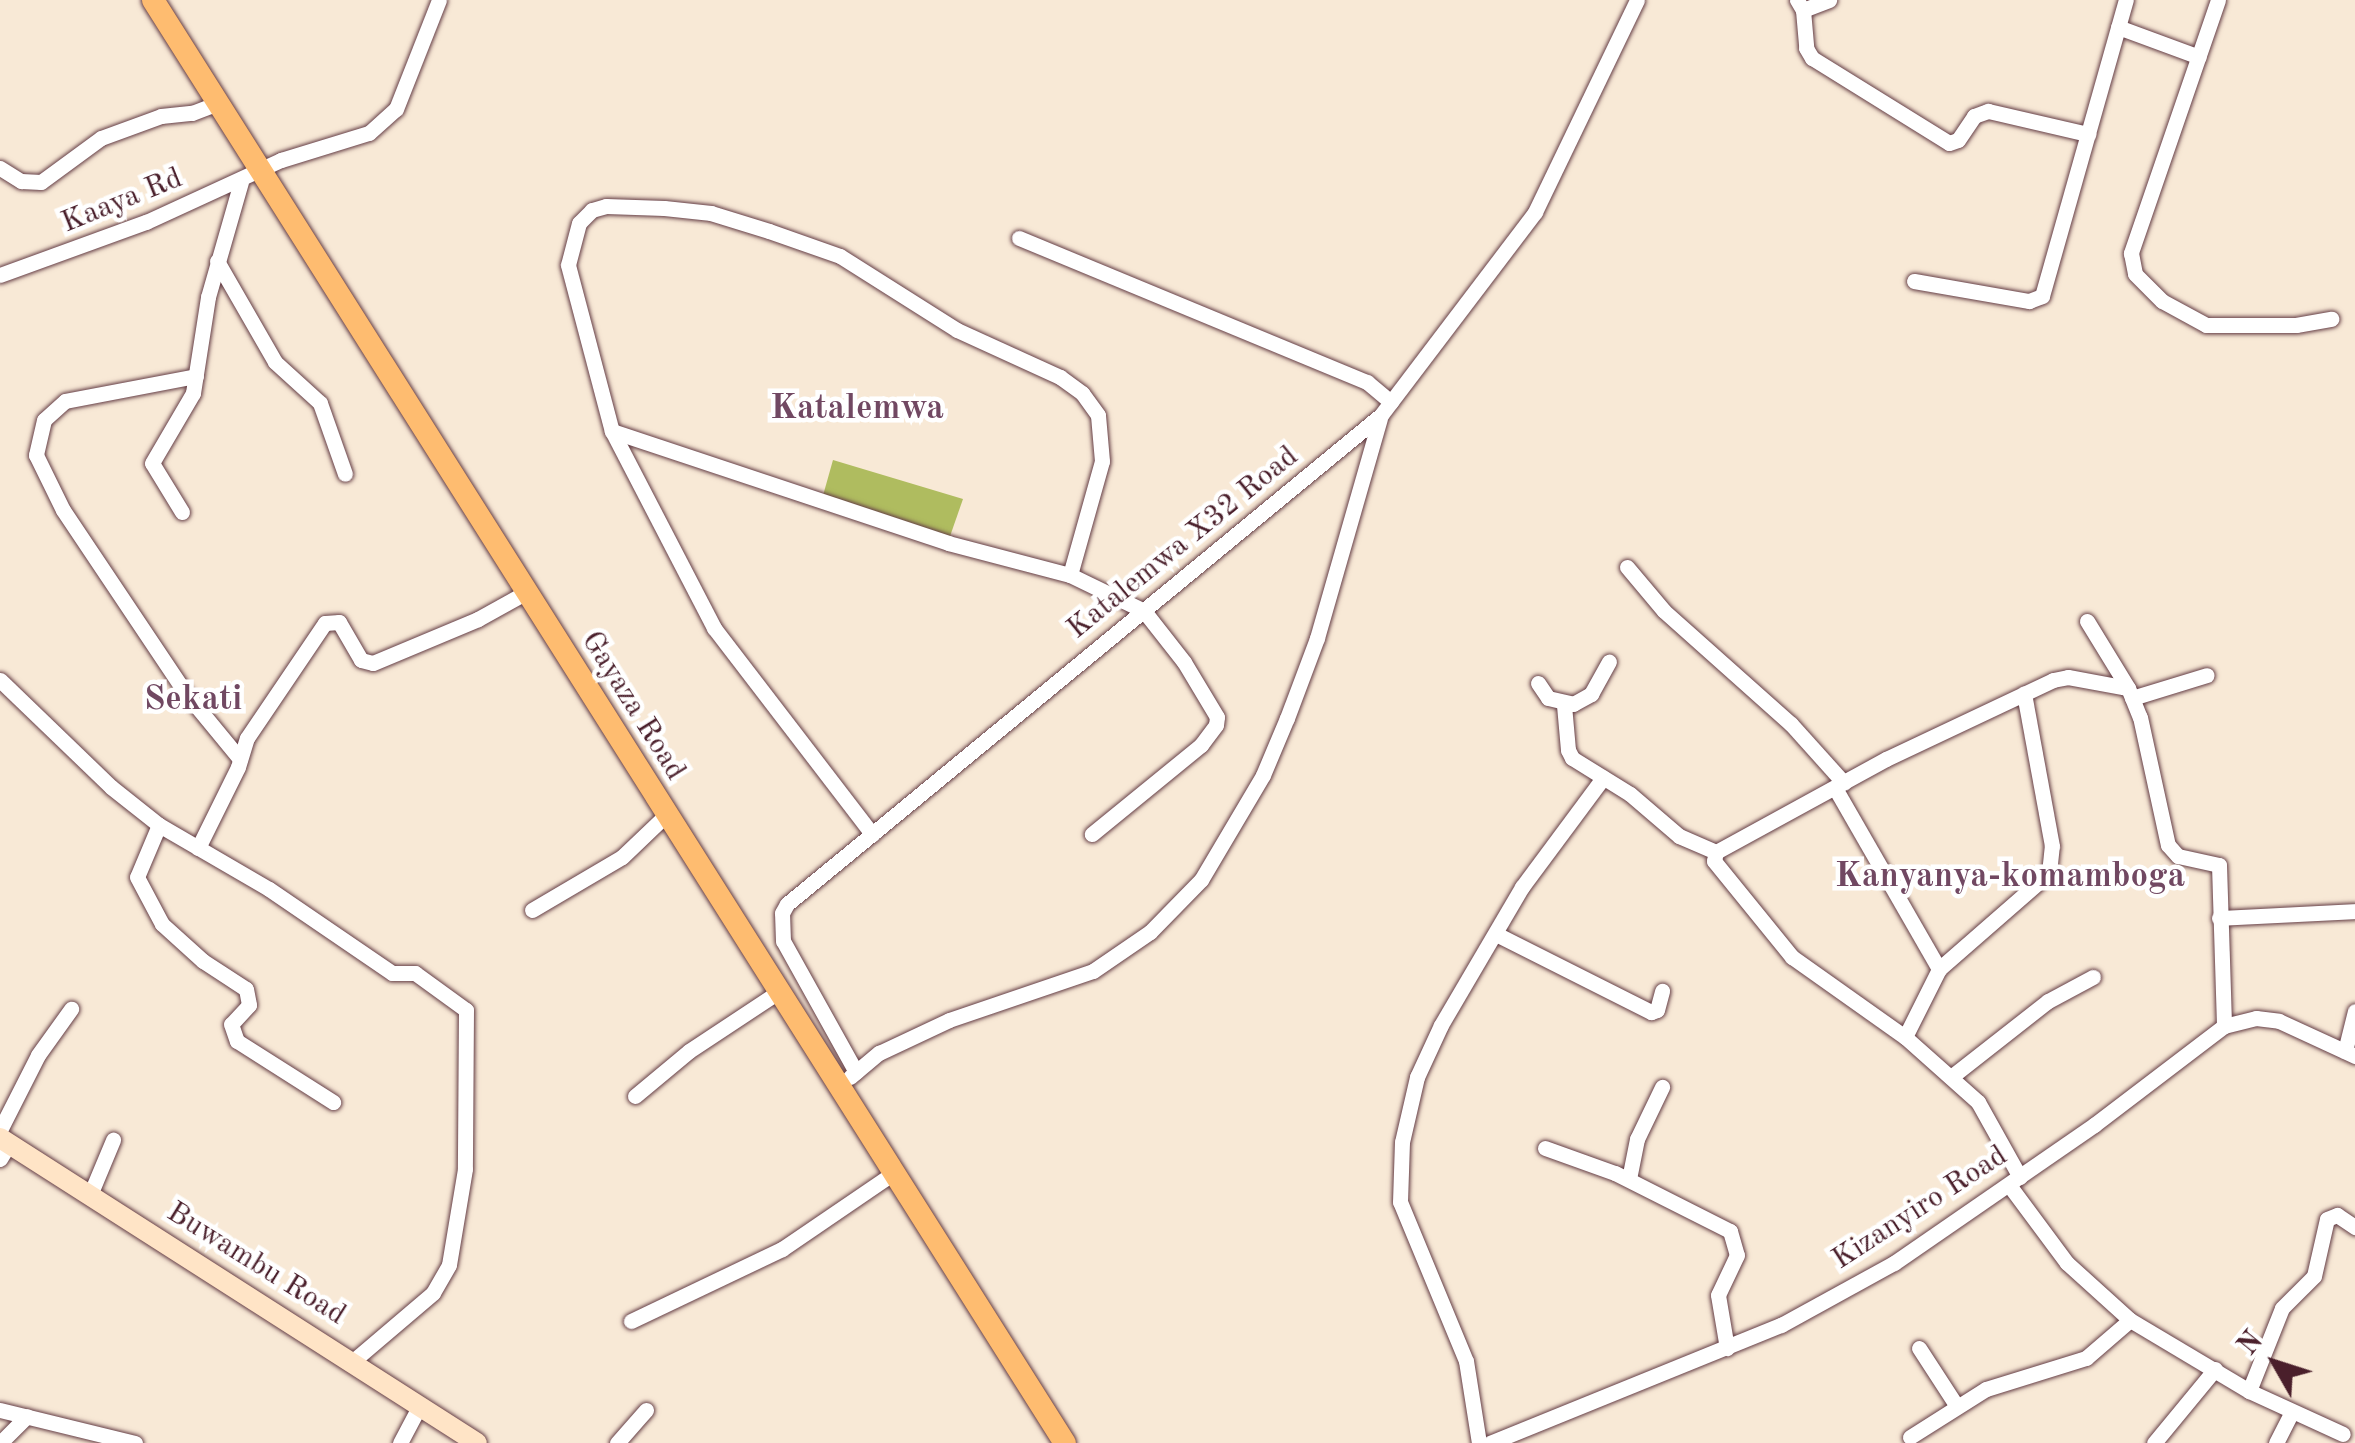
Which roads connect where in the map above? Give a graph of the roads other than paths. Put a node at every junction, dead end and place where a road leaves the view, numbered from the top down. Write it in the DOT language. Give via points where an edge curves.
graph roads {
  1 [pos="153,0"];
  2 [pos="438,0"];
  3 [pos="1637,0"];
  4 [pos="1829,0"];
  5 [pos="2126,0"];
  6 [pos="2218,0"];
  7 [pos="1800,5"];
  8 [pos="2118,27"];
  9 [pos="2199,57"];
  10 [pos="218,103"];
  11 [pos="2088,134"];
  12 [pos="0,168"];
  13 [pos="251,177"];
  14 [pos="1019,238"];
  15 [pos="216,260"];
  16 [pos="0,275"];
  17 [pos="1914,281"];
  18 [pos="2332,319"];
  19 [pos="196,376"];
  20 [pos="1386,409"];
  21 [pos="612,431"];
  22 [pos="345,474"];
  23 [pos="182,512"];
  24 [pos="1627,567"];
  25 [pos="1070,575"];
  26 [pos="525,592"];
  27 [pos="1144,611"];
  28 [pos="2087,621"];
  29 [pos="1608,662"];
  30 [pos="2207,675"];
  31 [pos="0,680"];
  32 [pos="1538,682"];
  33 [pos="2130,693"];
  34 [pos="2024,694"];
  35 [pos="1564,705"];
  36 [pos="240,758"];
  37 [pos="1603,778"];
  38 [pos="1840,786"];
  39 [pos="666,815"];
  40 [pos="159,826"];
  41 [pos="872,834"];
  42 [pos="1092,834"];
  43 [pos="198,848"];
  44 [pos="1716,852"];
  45 [pos="532,910"];
  46 [pos="2355,911"];
  47 [pos="2219,918"];
  48 [pos="1496,934"];
  49 [pos="1939,969"];
  50 [pos="2093,977"];
  51 [pos="1662,991"];
  52 [pos="778,992"];
  53 [pos="70,1010"];
  54 [pos="2355,1010"];
  55 [pos="2224,1026"];
  56 [pos="1905,1037"];
  57 [pos="2350,1053"];
  58 [pos="1952,1077"];
  59 [pos="847,1080"];
  60 [pos="1662,1087"];
  61 [pos="635,1096"];
  62 [pos="333,1102"];
  63 [pos="113,1140"];
  64 [pos="2,1143"];
  65 [pos="1545,1148"];
  66 [pos="892,1174"];
  67 [pos="1629,1180"];
  68 [pos="2014,1181"];
  69 [pos="90,1195"];
  70 [pos="2355,1227"];
  71 [pos="2130,1320"];
  72 [pos="632,1321"];
  73 [pos="1727,1348"];
  74 [pos="1919,1348"];
  75 [pos="353,1361"];
  76 [pos="2215,1369"];
  77 [pos="2249,1391"];
  78 [pos="1956,1404"];
  79 [pos="420,1405"];
  80 [pos="0,1410"];
  81 [pos="646,1410"];
  82 [pos="2291,1413"];
  83 [pos="27,1416"];
  84 [pos="2342,1434"];
  85 [pos="1910,1437"];
  86 [pos="0,1443"];
  87 [pos="135,1443"];
  88 [pos="400,1443"];
  89 [pos="477,1443"];
  90 [pos="617,1443"];
  91 [pos="1064,1443"];
  92 [pos="1479,1443"];
  93 [pos="1490,1443"];
  94 [pos="2154,1443"];
  95 [pos="2276,1443"];
  1 -- 10 [label="main road, Gayaza Road"];
  2 -- 13 [label="street, Kaaya Rd" via="407,87 386,122"];
  3 -- 20 [label="street, Katalemwa X32 Road" via="1535,212"];
  4 -- 7 [label="street"];
  5 -- 8 [label="street"];
  6 -- 9 [label="street"];
  7 -- 11 [label="street" via="1812,58 1948,143 1958,140 1974,116 1988,112"];
  8 -- 9 [label="street"];
  8 -- 11 [label="street"];
  9 -- 18 [label="street" via="2131,253 2135,274 2162,301 2206,325"];
  10 -- 12 [label="street" via="102,138 41,182"];
  10 -- 13 [label="main road, Gayaza Road"];
  11 -- 17 [label="street" via="2039,300"];
  13 -- 15 [label="street"];
  13 -- 16 [label="street, Kaaya Rd"];
  13 -- 26 [label="main road, Gayaza Road"];
  14 -- 20 [label="street" via="1367,382"];
  15 -- 19 [label="street"];
  15 -- 22 [label="street" via="275,362 320,403"];
  19 -- 23 [label="street" via="187,406 152,463"];
  19 -- 36 [label="street" via="65,401 44,420 36,455 63,510 184,691"];
  20 -- 27 [label="street, Katalemwa X32 Road"];
  20 -- 59 [label="street" via="1287,718 1263,774 1201,880 1150,932 1094,970 950,1020 890,1047"];
  21 -- 25 [label="street" via="948,542"];
  21 -- 25 [label="street" via="568,265 579,224 606,206 711,213 840,256 957,330 1082,393 1104,440"];
  21 -- 41 [label="street" via="714,628"];
  24 -- 38 [label="street" via="1664,611 1790,724"];
  25 -- 27 [label="street"];
  26 -- 36 [label="street" via="374,663 361,660 339,622 324,622"];
  26 -- 39 [label="main road, Gayaza Road"];
  27 -- 41 [label="street, Katalemwa X32 Road"];
  27 -- 42 [label="street" via="1184,662 1216,725 1201,745"];
  28 -- 33 [label="street"];
  29 -- 35 [label="street" via="1590,694"];
  30 -- 33 [label="street"];
  31 -- 40 [label="street"];
  32 -- 35 [label="street" via="1548,698"];
  33 -- 34 [label="street" via="2068,677"];
  33 -- 47 [label="street" via="2153,764 2168,846 2178,856 2218,866"];
  34 -- 38 [label="street"];
  34 -- 49 [label="street" via="2052,846 2049,874"];
  35 -- 37 [label="street" via="1568,750"];
  36 -- 43 [label="street"];
  37 -- 44 [label="street" via="1678,836"];
  37 -- 48 [label="street" via="1542,858"];
  38 -- 44 [label="street"];
  38 -- 49 [label="street"];
  39 -- 45 [label="street" via="622,858"];
  39 -- 52 [label="main road, Gayaza Road"];
  40 -- 43 [label="street"];
  40 -- 62 [label="street" via="137,877 162,924 246,990 249,1005 231,1024 237,1041"];
  41 -- 59 [label="street, Katalemwa X32 Road" via="798,892 780,926"];
  43 -- 75 [label="street" via="392,973 415,973 468,1015 465,1169 449,1265 433,1293"];
  44 -- 56 [label="street" via="1714,861 1792,957"];
  46 -- 47 [label="street"];
  47 -- 55 [label="street"];
  48 -- 51 [label="street" via="1651,1012"];
  48 -- 92 [label="street" via="1418,1077 1398,1188 1409,1231 1466,1361"];
  49 -- 56 [label="street"];
  50 -- 58 [label="street" via="2048,1001"];
  52 -- 59 [label="main road, Gayaza Road"];
  52 -- 61 [label="street"];
  53 -- 64 [label="street" via="38,1055"];
  54 -- 57 [label="street"];
  55 -- 57 [label="street, Kizanyiro Road" via="2256,1018 2279,1021"];
  55 -- 68 [label="street, Kizanyiro Road"];
  56 -- 58 [label="street"];
  58 -- 68 [label="street" via="1983,1108"];
  59 -- 66 [label="main road, Gayaza Road"];
  60 -- 67 [label="street" via="1637,1138"];
  63 -- 69 [label="street"];
  64 -- 69 [label="street, Buwambu Road"];
  65 -- 67 [label="street"];
  66 -- 72 [label="street" via="782,1249"];
  66 -- 91 [label="main road, Gayaza Road"];
  67 -- 73 [label="street" via="1708,1216 1735,1238 1737,1254 1718,1295"];
  68 -- 71 [label="street" via="2067,1264"];
  68 -- 73 [label="street, Kizanyiro Road" via="1894,1263"];
  69 -- 75 [label="street, Buwambu Road"];
  70 -- 77 [label="street" via="2337,1215 2326,1219 2314,1276 2282,1308"];
  71 -- 76 [label="street"];
  71 -- 78 [label="street" via="2086,1358"];
  73 -- 93 [label="street, Kizanyiro Road"];
  74 -- 78 [label="street"];
  75 -- 79 [label="street, Buwambu Road"];
  76 -- 77 [label="street"];
  76 -- 94 [label="street"];
  77 -- 82 [label="street"];
  78 -- 85 [label="street"];
  79 -- 88 [label="street"];
  79 -- 89 [label="street, Buwambu Road"];
  80 -- 83 [label="street"];
  81 -- 90 [label="street"];
  82 -- 84 [label="street"];
  82 -- 95 [label="street"];
  83 -- 86 [label="street"];
  83 -- 87 [label="street"];
}
